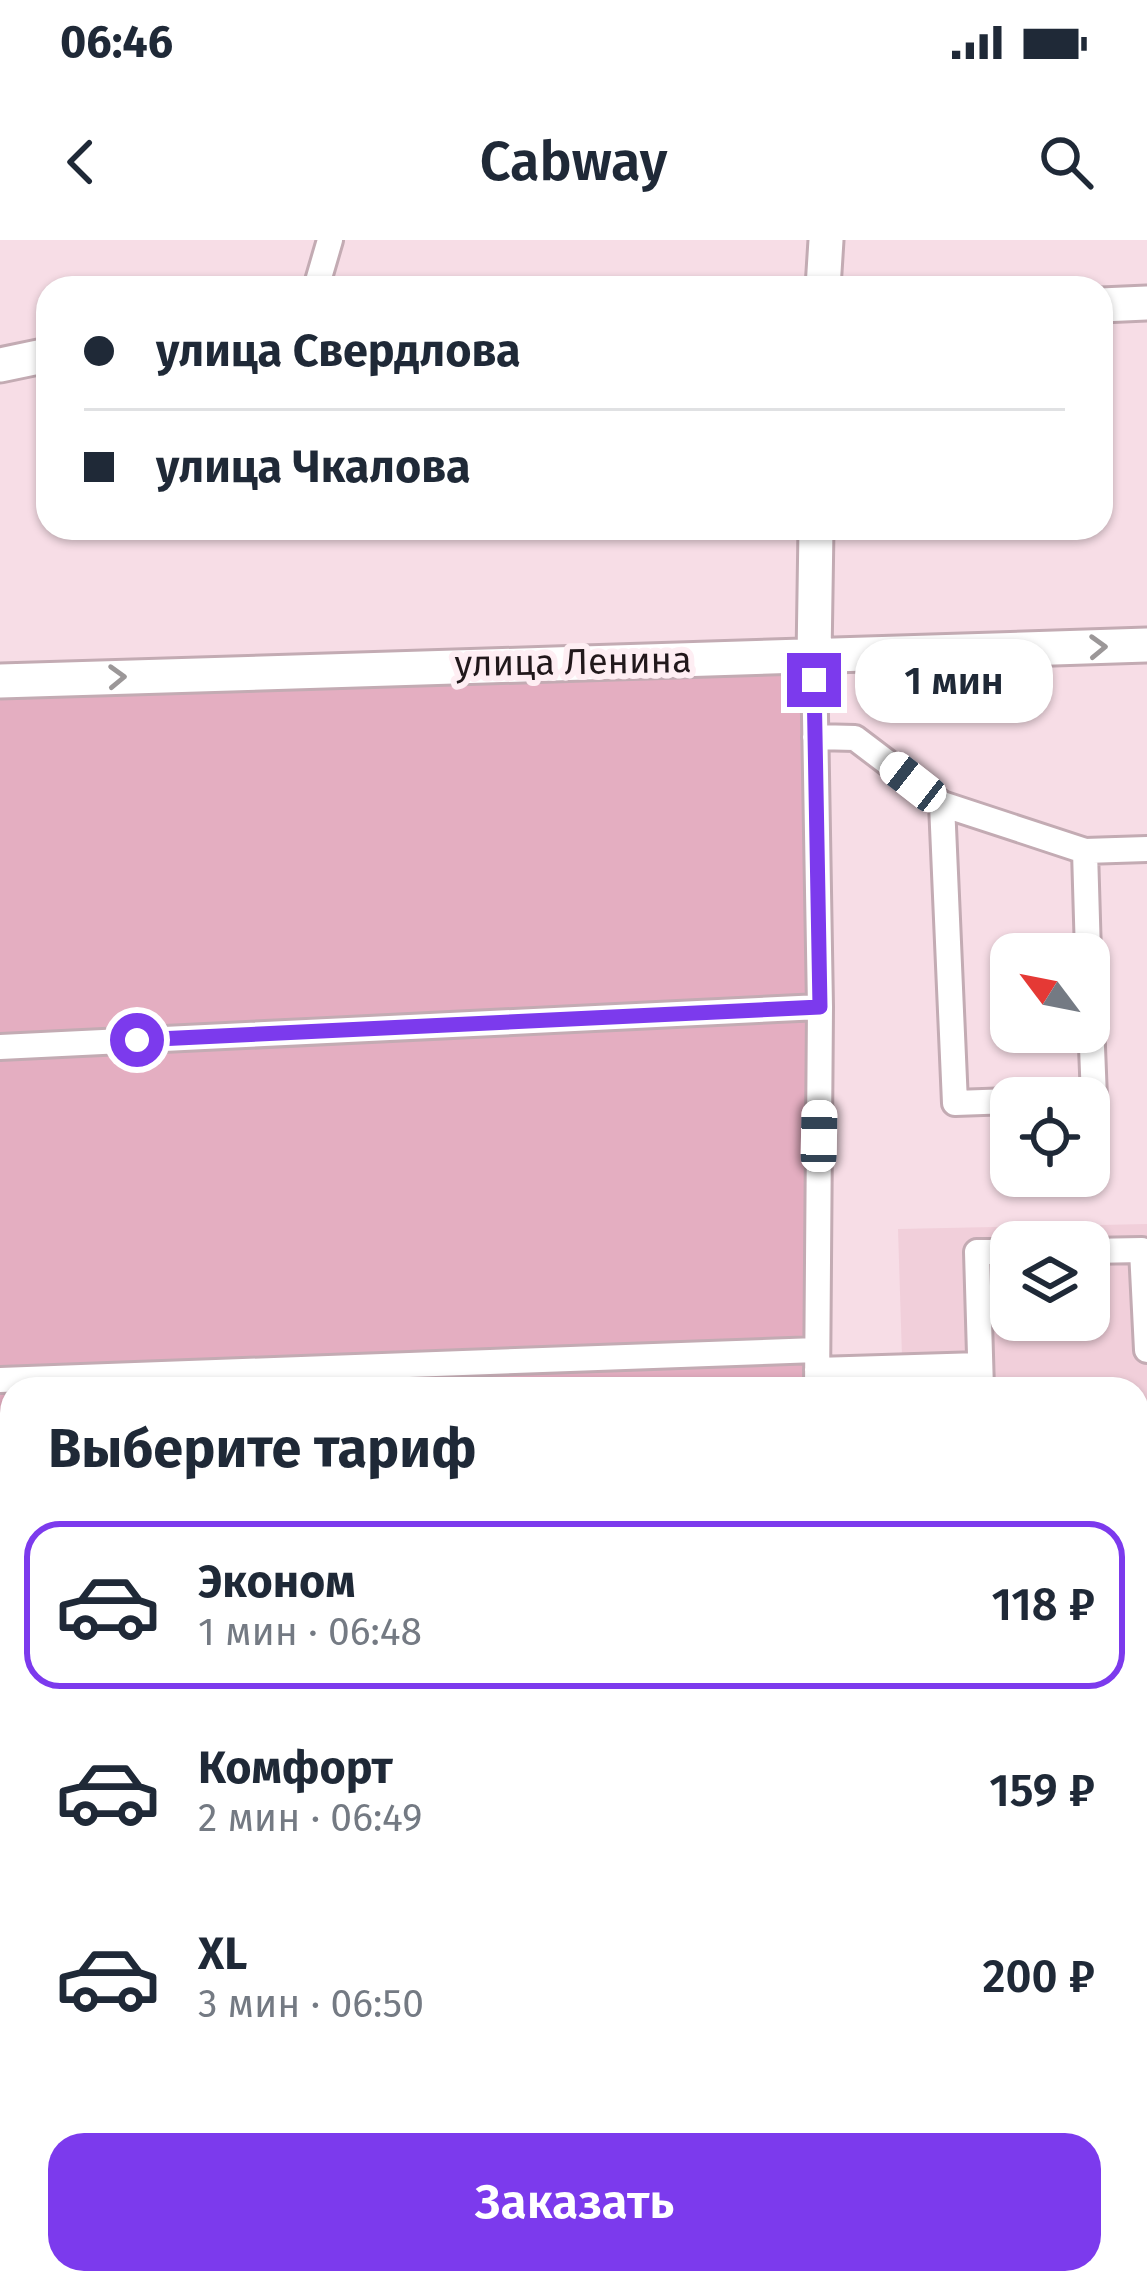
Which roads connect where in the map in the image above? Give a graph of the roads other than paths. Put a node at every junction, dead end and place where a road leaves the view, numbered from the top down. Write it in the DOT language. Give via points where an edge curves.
graph roads {
  1 [pos="330,240"];
  2 [pos="826,240"];
  3 [pos="320,276"];
  4 [pos="824,276"];
  5 [pos="1147,303"];
  6 [pos="1113,304"];
  7 [pos="36,358"];
  8 [pos="0,365"];
  9 [pos="816,540"];
  10 [pos="1147,645"];
  11 [pos="814,658"];
  12 [pos="0,665"];
  13 [pos="61,679"];
  14 [pos="0,681"];
  15 [pos="815,737"];
  16 [pos="942,804"];
  17 [pos="1147,849"];
  18 [pos="1085,851"];
  19 [pos="1087,933"];
  20 [pos="820,1007"];
  21 [pos="0,1047"];
  22 [pos="990,1102"];
  23 [pos="1144,1250"];
  24 [pos="1110,1251"];
  25 [pos="990,1252"];
  26 [pos="1147,1350"];
  27 [pos="817,1369"];
  28 [pos="223,1377"];
  29 [pos="981,1377"];
  1 -- 3 [label="street"];
  2 -- 4 [label="main road"];
  5 -- 6 [label="main road"];
  7 -- 8 [label="main road"];
  9 -- 11 [label="main road"];
  11 -- 10 [label="main road, улица Ленина, one-way"];
  13 -- 11 [label="main road, улица Ленина, one-way"];
  11 -- 15 [label="street"];
  12 -- 13 [label="street" via="50,663"];
  13 -- 14 [label="main road, улица Ленина"];
  15 -- 16 [label="street" via="855,738"];
  15 -- 20 [label="street"];
  16 -- 18 [label="street"];
  16 -- 22 [label="street" via="955,1103"];
  17 -- 18 [label="street"];
  18 -- 19 [label="street"];
  20 -- 21 [label="street"];
  20 -- 27 [label="street"];
  23 -- 24 [label="street"];
  23 -- 26 [label="street"];
  25 -- 29 [label="street" via="977,1252"];
  27 -- 28 [label="street"];
  27 -- 29 [label="street"];
}
